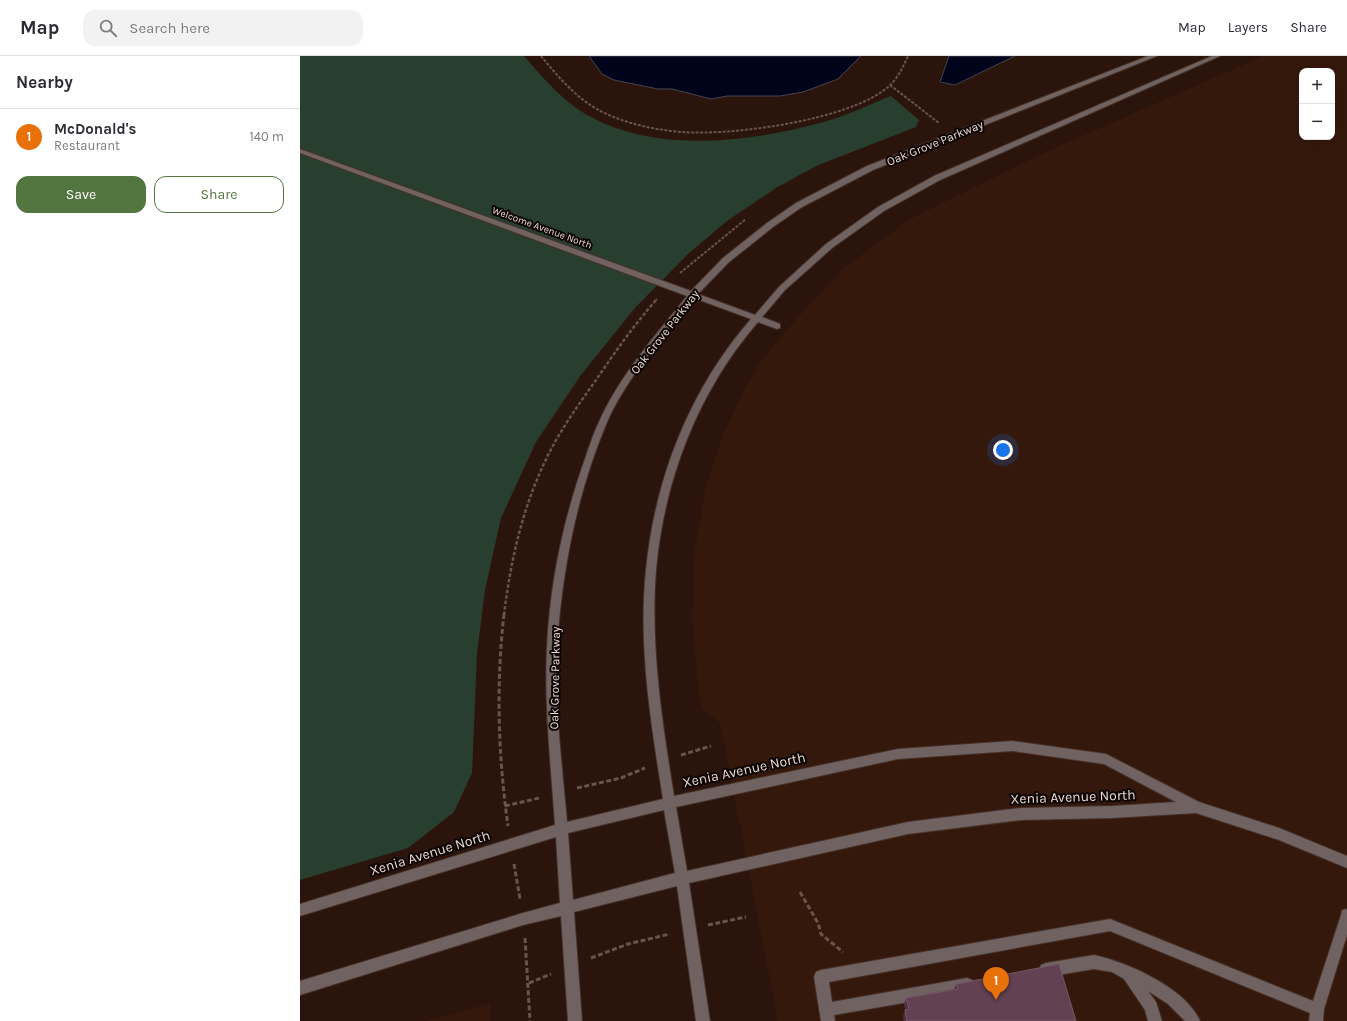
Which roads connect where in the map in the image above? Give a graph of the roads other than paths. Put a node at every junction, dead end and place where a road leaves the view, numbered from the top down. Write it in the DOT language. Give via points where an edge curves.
graph roads {
  1 [pos="1154,56"];
  2 [pos="1217,56"];
  3 [pos="300,152"];
  4 [pos="693,294"];
  5 [pos="754,317"];
  6 [pos="777,326"];
  7 [pos="668,803"];
  8 [pos="1196,807"];
  9 [pos="560,829"];
  10 [pos="1347,862"];
  11 [pos="682,878"];
  12 [pos="567,908"];
  13 [pos="300,910"];
  14 [pos="1347,915"];
  15 [pos="1036,972"];
  16 [pos="1129,974"];
  17 [pos="983,982"];
  18 [pos="300,988"];
  19 [pos="827,1015"];
  20 [pos="1317,1015"];
  21 [pos="576,1021"];
  22 [pos="703,1021"];
  23 [pos="1155,1021"];
  24 [pos="1193,1021"];
  1 -- 4 [label="street, Oak Grove Parkway" via="870,168 832,187 770,225 726,260"];
  2 -- 5 [label="street" via="910,191 853,226 821,251 792,276"];
  3 -- 4 [label="street, Welcome Avenue North"];
  4 -- 5 [label="street, Welcome Avenue North"];
  4 -- 9 [label="street, Oak Grove Parkway" via="648,349 621,389 603,422 570,519 559,579 552,647 553,717"];
  5 -- 6 [label="street, Welcome Avenue North"];
  5 -- 7 [label="street" via="720,363 697,405 680,443 658,517 651,569 650,631 655,699"];
  7 -- 8 [label="street, Xenia Avenue North" via="898,754 1012,746 1106,758"];
  7 -- 9 [label="street, Xenia Avenue North"];
  7 -- 11 [label="street"];
  8 -- 10 [label="street, Xenia Avenue North" via="1279,834"];
  8 -- 11 [label="street, Xenia Avenue North" via="1021,814 908,828"];
  9 -- 12 [label="street, Oak Grove Parkway"];
  9 -- 13 [label="street, Xenia Avenue North"];
  11 -- 12 [label="street, Xenia Avenue North"];
  11 -- 22 [label="street"];
  12 -- 18 [label="street, Xenia Avenue North" via="523,919"];
  12 -- 21 [label="street, Oak Grove Parkway"];
  14 -- 20 [label="street"];
  15 -- 16 [label="street" via="1094,962 1113,966"];
  16 -- 23 [label="street" via="1150,1007"];
  16 -- 24 [label="street" via="1163,991 1183,1007"];
  17 -- 19 [label="street"];
  19 -- 20 [label="street" via="821,977 1110,925"];
}
